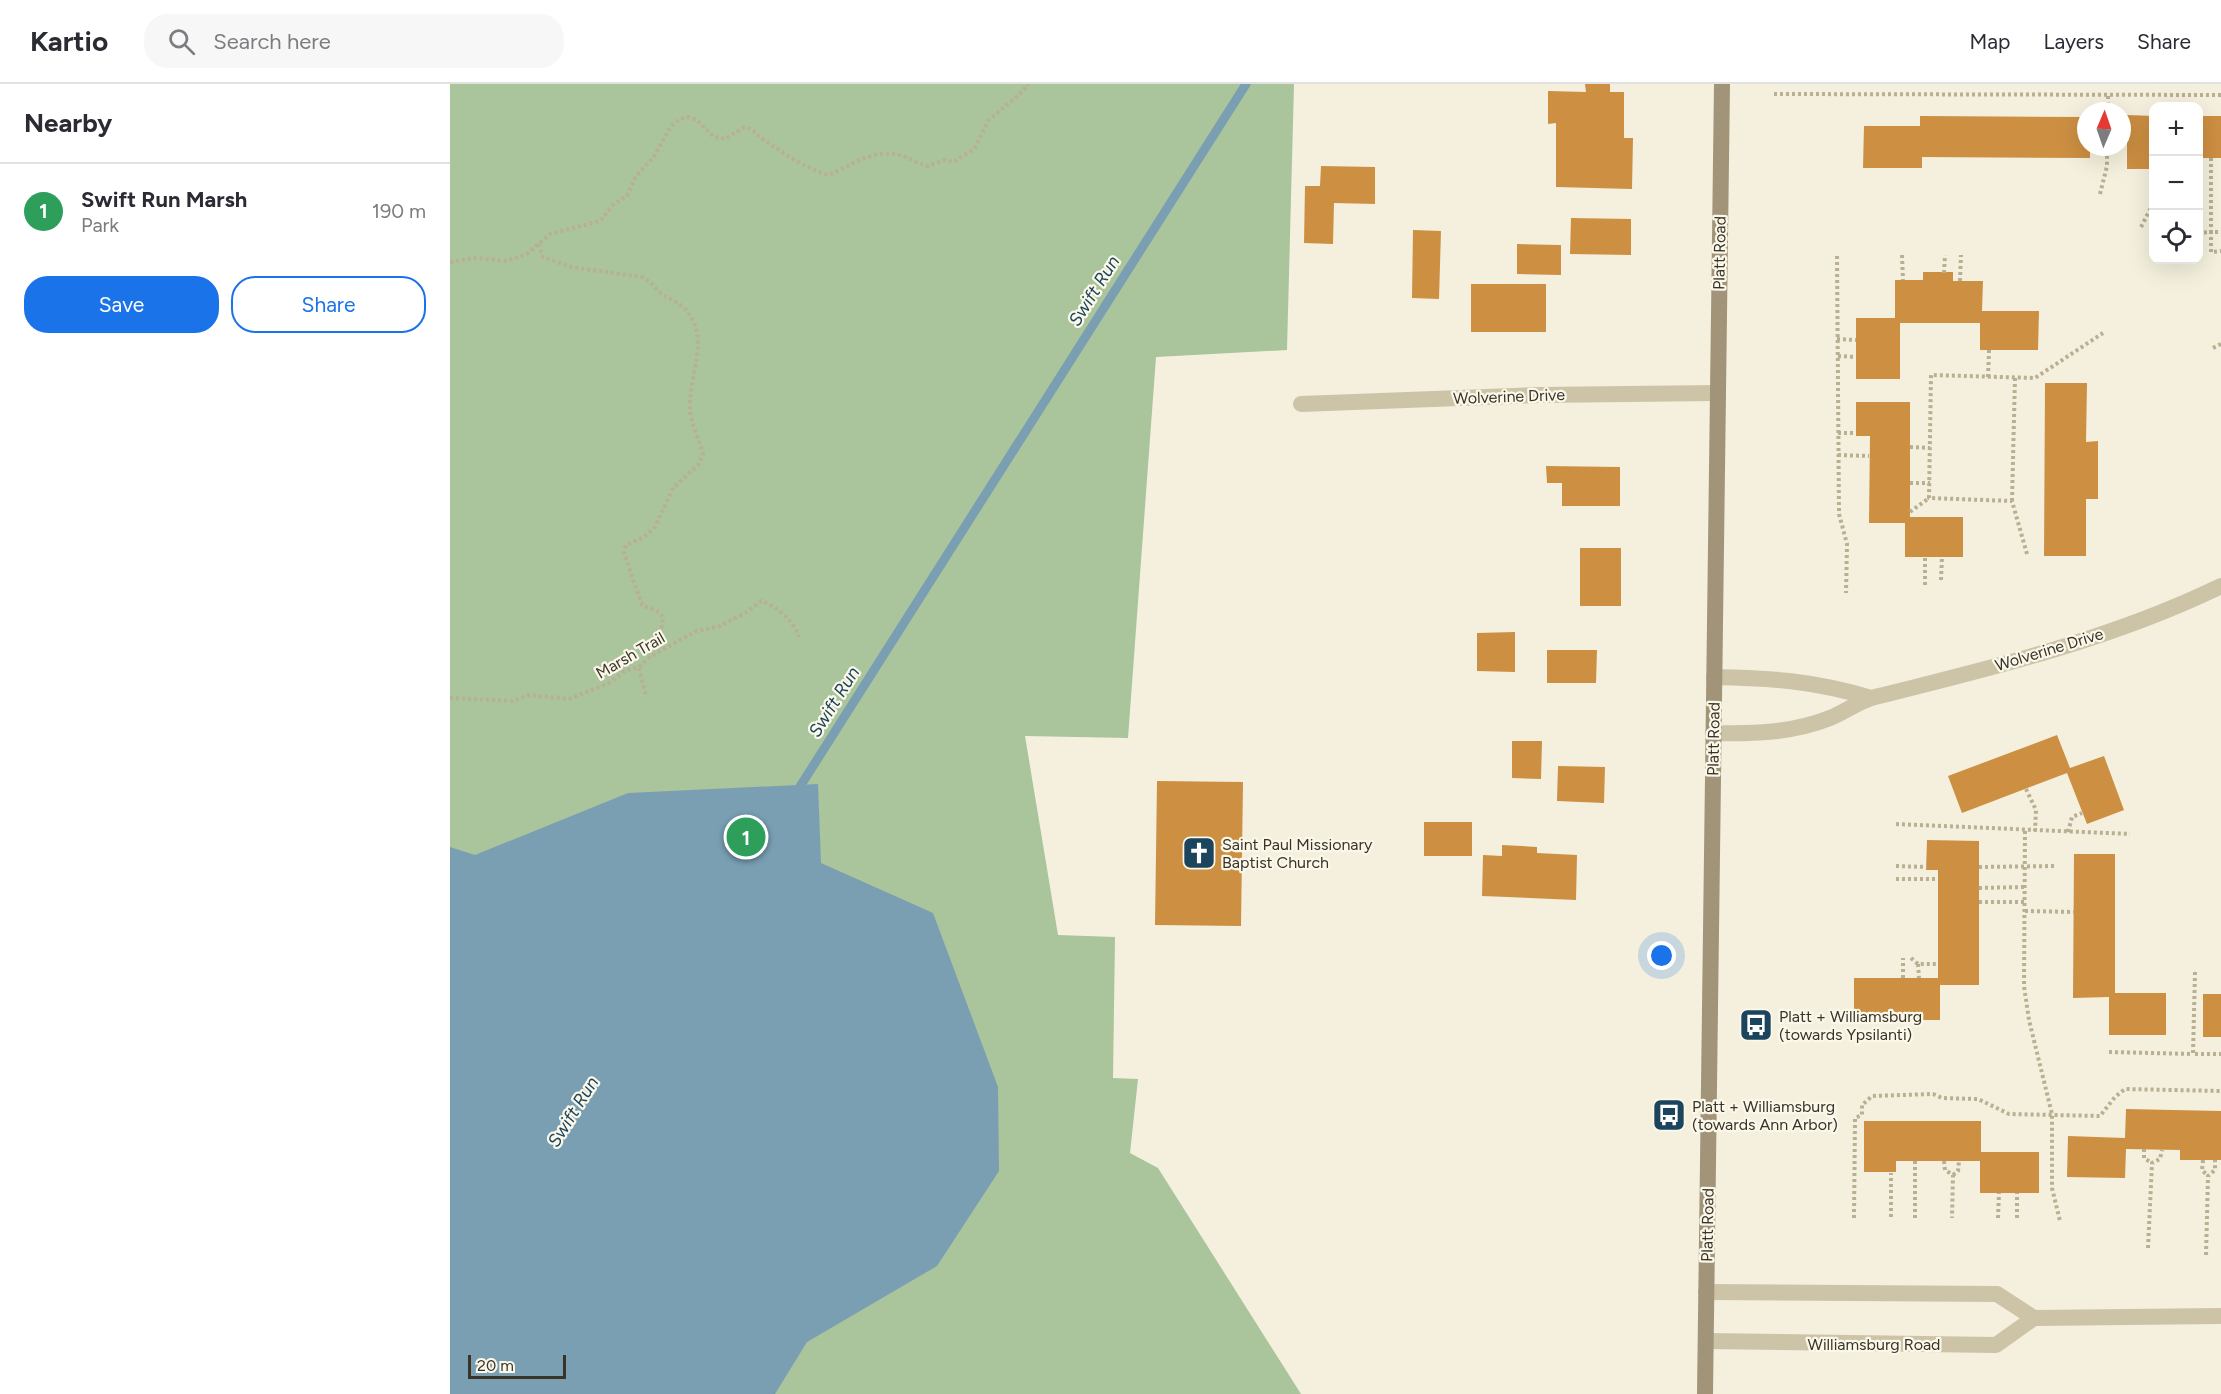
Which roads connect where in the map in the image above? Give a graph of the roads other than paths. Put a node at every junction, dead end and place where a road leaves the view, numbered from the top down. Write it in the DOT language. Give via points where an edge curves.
graph roads {
  1 [pos="1722,84"];
  2 [pos="1718,393"];
  3 [pos="1301,404"];
  4 [pos="2221,586"];
  5 [pos="1714,677"];
  6 [pos="1871,698"];
  7 [pos="1713,734"];
  8 [pos="1706,1292"];
  9 [pos="2221,1316"];
  10 [pos="2034,1318"];
  11 [pos="1706,1341"];
  12 [pos="1705,1394"];
  1 -- 2 [label="main road, Platt Road"];
  2 -- 3 [label="street, Wolverine Drive"];
  2 -- 5 [label="main road, Platt Road"];
  4 -- 6 [label="street, Wolverine Drive" via="2077,642"];
  5 -- 6 [label="street" via="1829,685"];
  5 -- 7 [label="main road, Platt Road"];
  6 -- 7 [label="street, Wolverine Drive" via="1829,719 1767,734"];
  7 -- 8 [label="main road, Platt Road"];
  8 -- 10 [label="street" via="1997,1294"];
  8 -- 11 [label="main road, Platt Road"];
  9 -- 10 [label="street"];
  10 -- 11 [label="street, Williamsburg Road" via="1996,1345"];
  11 -- 12 [label="main road, Platt Road"];
}
